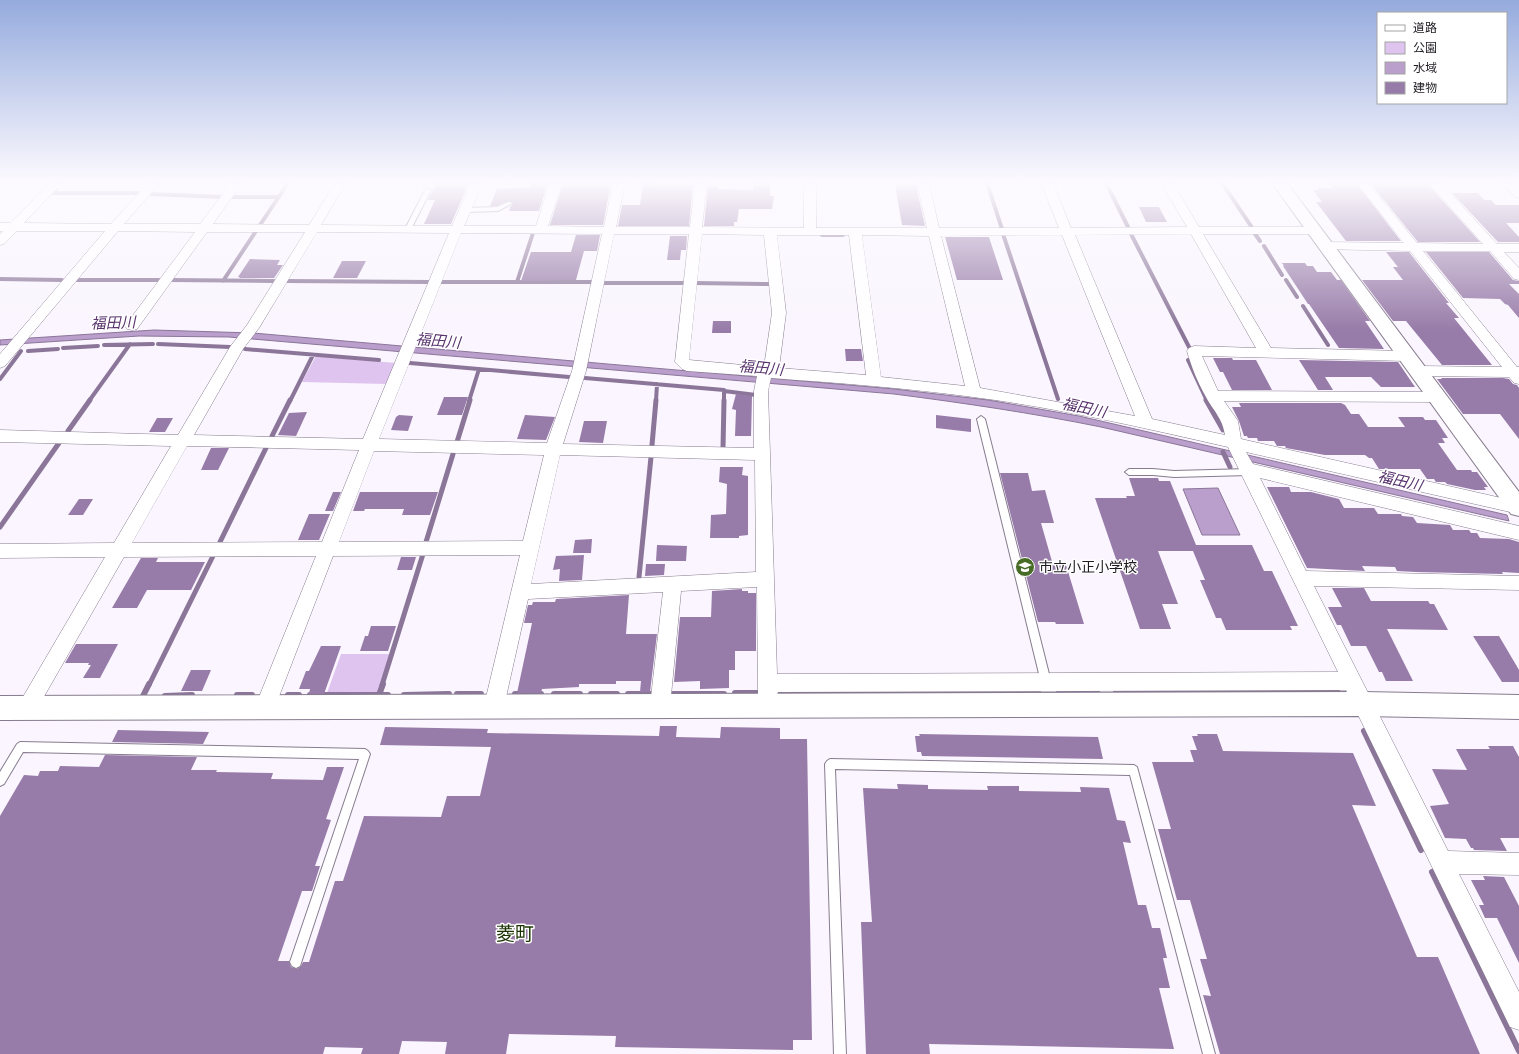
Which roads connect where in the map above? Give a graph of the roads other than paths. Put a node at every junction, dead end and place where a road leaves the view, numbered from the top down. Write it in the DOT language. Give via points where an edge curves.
graph roads {
  1 [pos="9,232"];
  2 [pos="110,232"];
  3 [pos="201,232"];
  4 [pos="311,232"];
  5 [pos="456,232"];
  6 [pos="608,232"];
  7 [pos="695,232"];
  8 [pos="770,232"];
  9 [pos="855,232"];
  10 [pos="934,232"];
  11 [pos="1067,232"];
  12 [pos="1196,232"];
  13 [pos="1316,232"];
  14 [pos="1401,232"];
  15 [pos="1479,232"];
  16 [pos="0,241"];
  17 [pos="1325,246"];
  18 [pos="1413,247"];
  19 [pos="1493,248"];
  20 [pos="1519,248"];
  21 [pos="1519,276"];
  22 [pos="132,326"];
  23 [pos="8,348"];
  24 [pos="1266,352"];
  25 [pos="1407,356"];
  26 [pos="0,363"];
  27 [pos="1418,370"];
  28 [pos="1517,374"];
  29 [pos="765,376"];
  30 [pos="874,381"];
  31 [pos="974,392"];
  32 [pos="1213,396"];
  33 [pos="1437,397"];
  34 [pos="981,419"];
  35 [pos="1146,423"];
  36 [pos="0,436"];
  37 [pos="183,441"];
  38 [pos="370,445"];
  39 [pos="553,449"];
  40 [pos="762,454"];
  41 [pos="1242,459"];
  42 [pos="1128,472"];
  43 [pos="1519,508"];
  44 [pos="1519,533"];
  45 [pos="531,548"];
  46 [pos="328,549"];
  47 [pos="119,550"];
  48 [pos="0,551"];
  49 [pos="1301,578"];
  50 [pos="765,579"];
  51 [pos="1519,583"];
  52 [pos="673,584"];
  53 [pos="521,592"];
  54 [pos="1351,681"];
  55 [pos="1048,693"];
  56 [pos="768,694"];
  57 [pos="1363,704"];
  58 [pos="494,706"];
  59 [pos="660,706"];
  60 [pos="265,707"];
  61 [pos="1519,707"];
  62 [pos="0,708"];
  63 [pos="27,708"];
  64 [pos="0,781"];
  65 [pos="1442,862"];
  66 [pos="1519,864"];
  67 [pos="296,962"];
  68 [pos="1519,1018"];
  69 [pos="840,1054"];
  70 [pos="1209,1054"];
  1 -- 16 [label="street"];
  2 -- 23 [label="street"];
  3 -- 22 [label="street"];
  4 -- 37 [label="street"];
  5 -- 38 [label="street"];
  6 -- 39 [label="street" via="581,365"];
  7 -- 29 [label="street" via="682,362 687,366"];
  8 -- 29 [label="street" via="779,313"];
  9 -- 30 [label="street"];
  10 -- 31 [label="street"];
  11 -- 35 [label="street"];
  12 -- 24 [label="street"];
  13 -- 17 [label="street"];
  14 -- 18 [label="street"];
  15 -- 19 [label="street"];
  17 -- 18 [label="street"];
  17 -- 25 [label="street"];
  18 -- 19 [label="street"];
  18 -- 28 [label="street"];
  19 -- 20 [label="street"];
  19 -- 21 [label="street"];
  23 -- 26 [label="street"];
  24 -- 25 [label="street"];
  24 -- 32 [label="street" via="1194,351"];
  25 -- 27 [label="street"];
  27 -- 28 [label="street"];
  27 -- 33 [label="street"];
  29 -- 30 [label="street"];
  29 -- 40 [label="street"];
  30 -- 31 [label="street"];
  31 -- 35 [label="street"];
  32 -- 33 [label="street"];
  32 -- 41 [label="street" via="1230,421"];
  33 -- 43 [label="street"];
  34 -- 55 [label="lane"];
  35 -- 41 [label="street"];
  36 -- 37 [label="street"];
  37 -- 38 [label="street"];
  37 -- 47 [label="street"];
  38 -- 39 [label="street"];
  38 -- 46 [label="street"];
  39 -- 40 [label="street"];
  39 -- 45 [label="street"];
  40 -- 50 [label="street"];
  41 -- 42 [label="lane" via="1174,474"];
  41 -- 43 [label="street"];
  41 -- 44 [label="street"];
  41 -- 49 [label="street"];
  45 -- 46 [label="street"];
  45 -- 53 [label="street"];
  46 -- 47 [label="street"];
  46 -- 60 [label="street"];
  47 -- 48 [label="street"];
  47 -- 63 [label="street"];
  49 -- 51 [label="street"];
  49 -- 54 [label="street"];
  50 -- 52 [label="street"];
  50 -- 56 [label="street"];
  52 -- 53 [label="street"];
  52 -- 59 [label="street"];
  53 -- 58 [label="street"];
  54 -- 55 [label="street"];
  54 -- 57 [label="street"];
  55 -- 56 [label="street"];
  55 -- 57 [label="street"];
  56 -- 59 [label="street"];
  57 -- 61 [label="street"];
  57 -- 65 [label="street"];
  58 -- 59 [label="street"];
  58 -- 60 [label="street"];
  60 -- 63 [label="street"];
  62 -- 63 [label="street"];
  64 -- 67 [label="lane" via="20,747 365,754"];
  65 -- 66 [label="street"];
  65 -- 68 [label="street"];
  69 -- 70 [label="lane" via="830,764 1134,770"];
}
